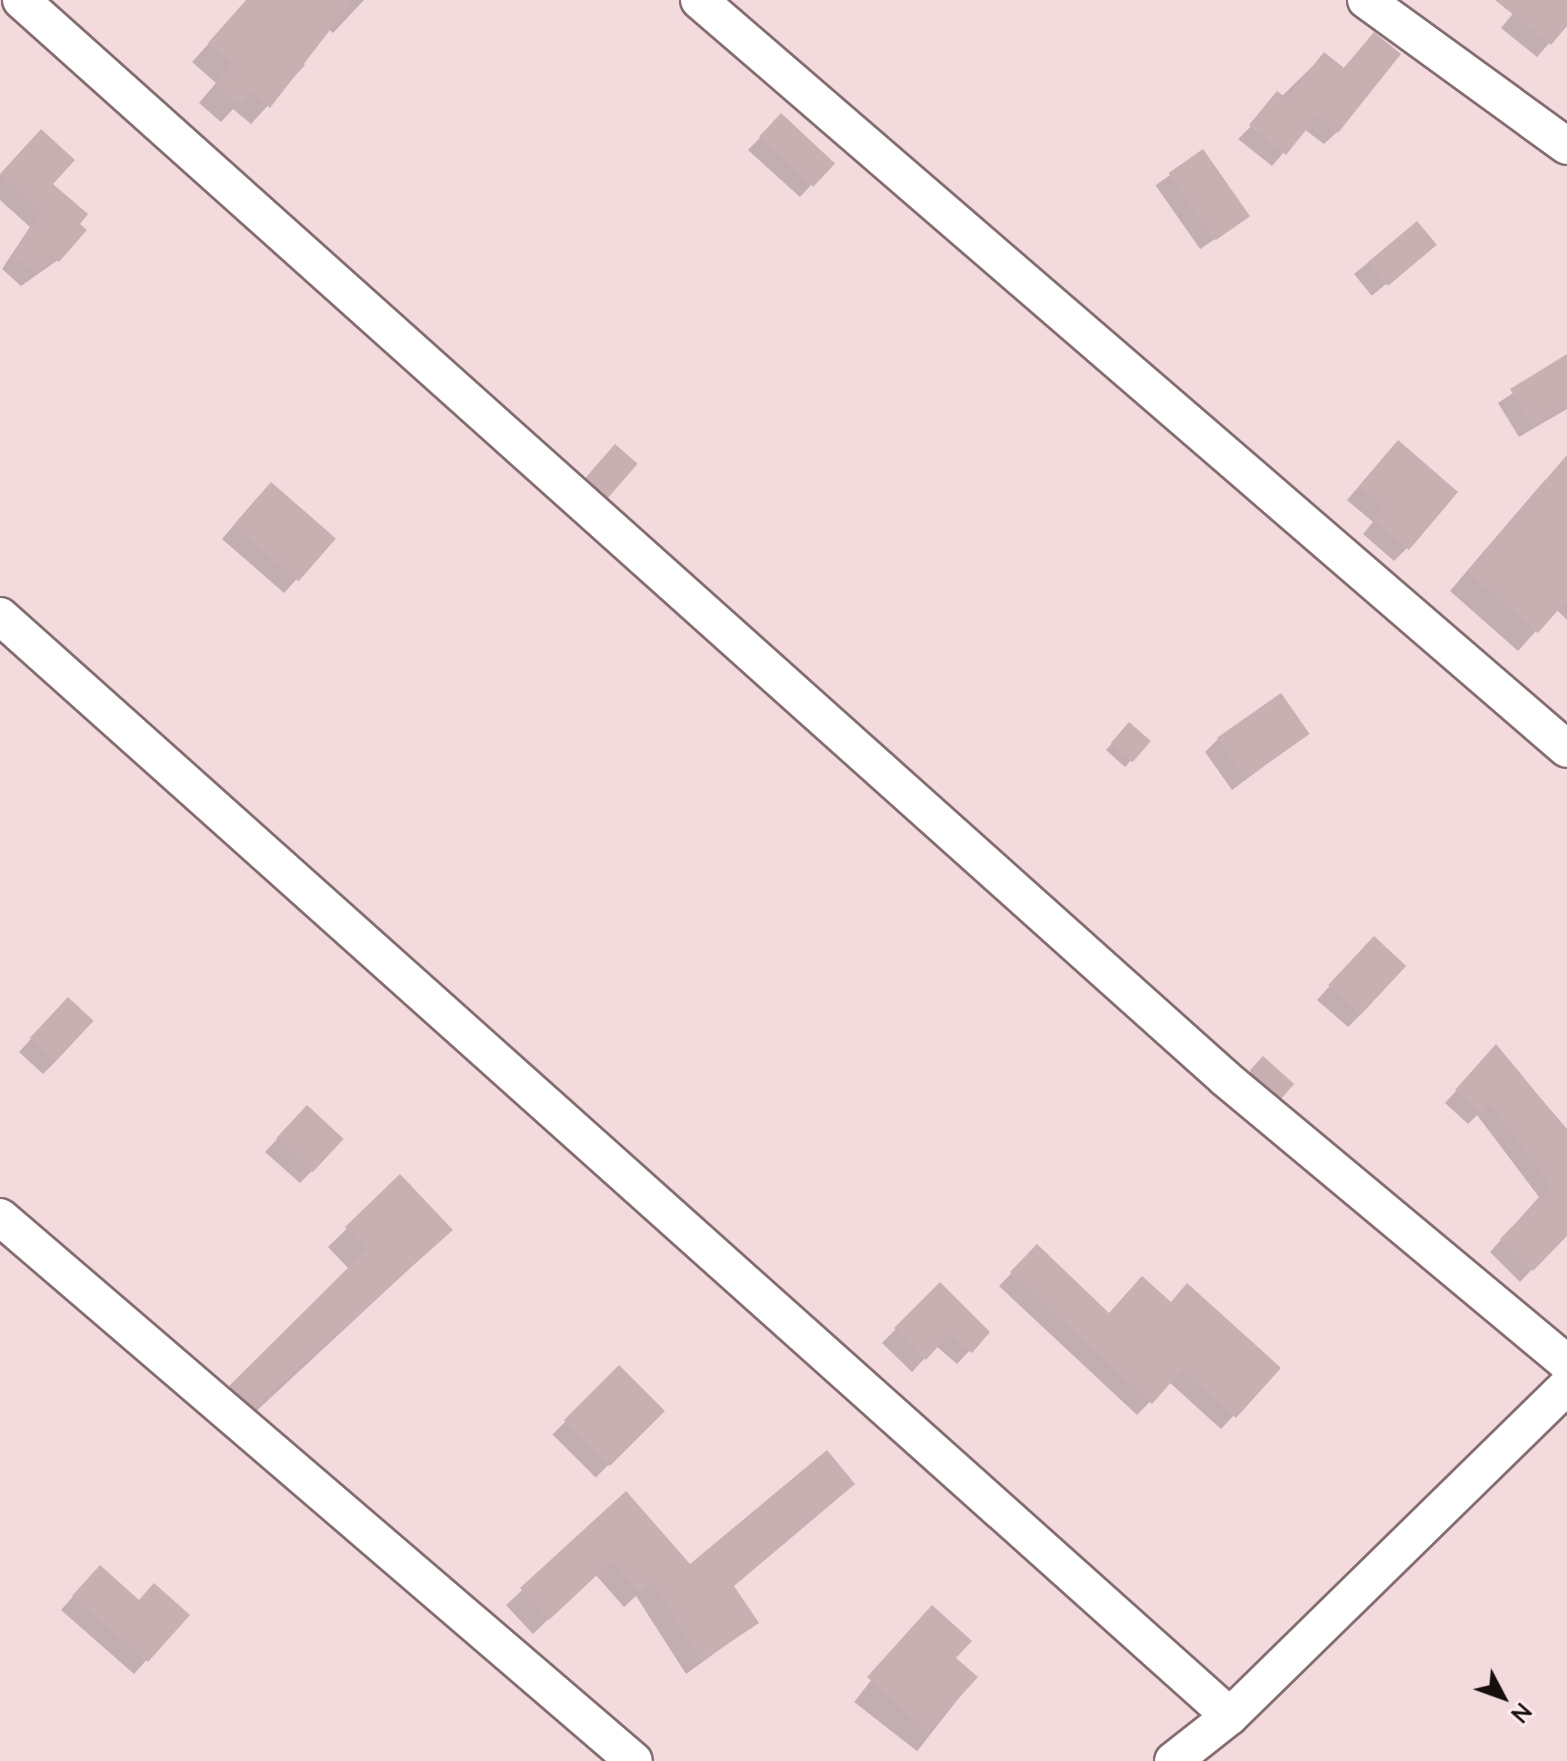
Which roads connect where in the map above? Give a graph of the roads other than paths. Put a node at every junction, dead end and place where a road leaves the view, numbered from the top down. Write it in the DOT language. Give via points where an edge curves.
graph roads {
  1 [pos="21,0"];
  2 [pos="699,0"];
  3 [pos="1366,0"];
  4 [pos="1567,146"];
  5 [pos="0,616"];
  6 [pos="1567,749"];
  7 [pos="0,1217"];
  8 [pos="1567,1363"];
  9 [pos="1567,1386"];
  10 [pos="1230,1716"];
  11 [pos="634,1761"];
  12 [pos="1173,1761"];
  1 -- 8 [label="street" via="1226,1079"];
  2 -- 6 [label="street"];
  3 -- 4 [label="street"];
  5 -- 10 [label="street"];
  7 -- 11 [label="street"];
  9 -- 10 [label="street"];
  10 -- 12 [label="street"];
}
